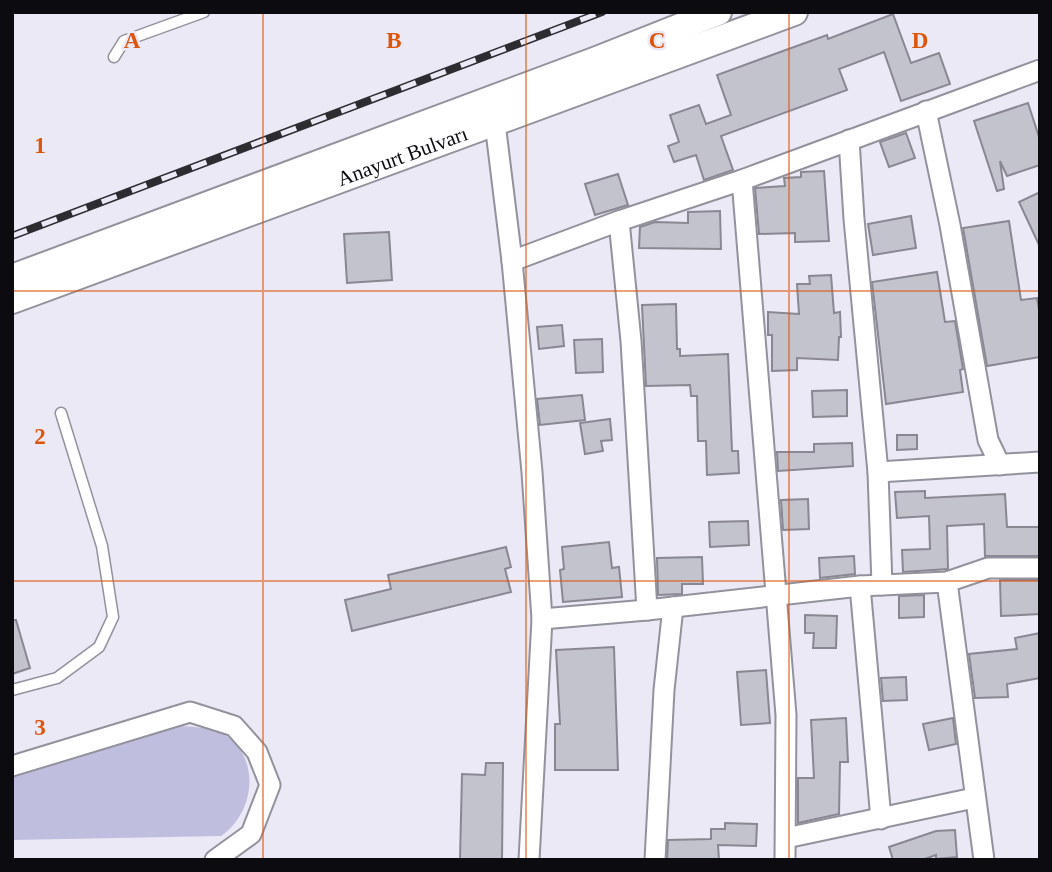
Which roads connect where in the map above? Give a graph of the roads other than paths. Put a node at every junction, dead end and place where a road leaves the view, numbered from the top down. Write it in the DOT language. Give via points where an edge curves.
graph roads {
  1 [pos="204,12"];
  2 [pos="718,12"];
  3 [pos="793,12"];
  4 [pos="114,57"];
  5 [pos="1040,70"];
  6 [pos="926,111"];
  7 [pos="495,123"];
  8 [pos="849,140"];
  9 [pos="742,180"];
  10 [pos="618,221"];
  11 [pos="512,261"];
  12 [pos="12,278"];
  13 [pos="12,300"];
  14 [pos="61,413"];
  15 [pos="1040,462"];
  16 [pos="1000,465"];
  17 [pos="877,472"];
  18 [pos="1040,569"];
  19 [pos="947,582"];
  20 [pos="883,585"];
  21 [pos="860,586"];
  22 [pos="778,594"];
  23 [pos="673,607"];
  24 [pos="647,610"];
  25 [pos="542,618"];
  26 [pos="12,690"];
  27 [pos="12,766"];
  28 [pos="974,798"];
  29 [pos="881,820"];
  30 [pos="786,838"];
  31 [pos="215,860"];
  32 [pos="529,860"];
  33 [pos="655,860"];
  34 [pos="785,860"];
  35 [pos="984,860"];
  1 -- 4 [label="lane" via="124,41"];
  2 -- 12 [label="main road, Anayurt Bulvarı"];
  3 -- 7 [label="main road, Anayurt Bulvarı"];
  5 -- 6 [label="street"];
  6 -- 8 [label="street"];
  6 -- 16 [label="street" via="988,440"];
  7 -- 11 [label="street"];
  7 -- 13 [label="main road, Anayurt Bulvarı"];
  8 -- 9 [label="street"];
  8 -- 17 [label="street"];
  9 -- 10 [label="street"];
  9 -- 22 [label="street"];
  10 -- 11 [label="street"];
  10 -- 24 [label="street" via="631,341"];
  11 -- 25 [label="street"];
  14 -- 26 [label="lane" via="102,546 113,617 99,647 57,678"];
  15 -- 16 [label="street"];
  16 -- 17 [label="street"];
  17 -- 20 [label="street"];
  18 -- 19 [label="street" via="988,568"];
  19 -- 20 [label="street"];
  19 -- 28 [label="street"];
  20 -- 21 [label="street"];
  21 -- 22 [label="street"];
  21 -- 29 [label="street"];
  22 -- 23 [label="street"];
  22 -- 30 [label="street" via="786,715"];
  23 -- 24 [label="street"];
  23 -- 33 [label="street"];
  24 -- 25 [label="street"];
  25 -- 32 [label="street"];
  27 -- 31 [label="street" via="190,712 234,726 257,752 270,785 251,834"];
  28 -- 29 [label="street"];
  28 -- 35 [label="street"];
  29 -- 30 [label="street"];
  30 -- 34 [label="street"];
}
